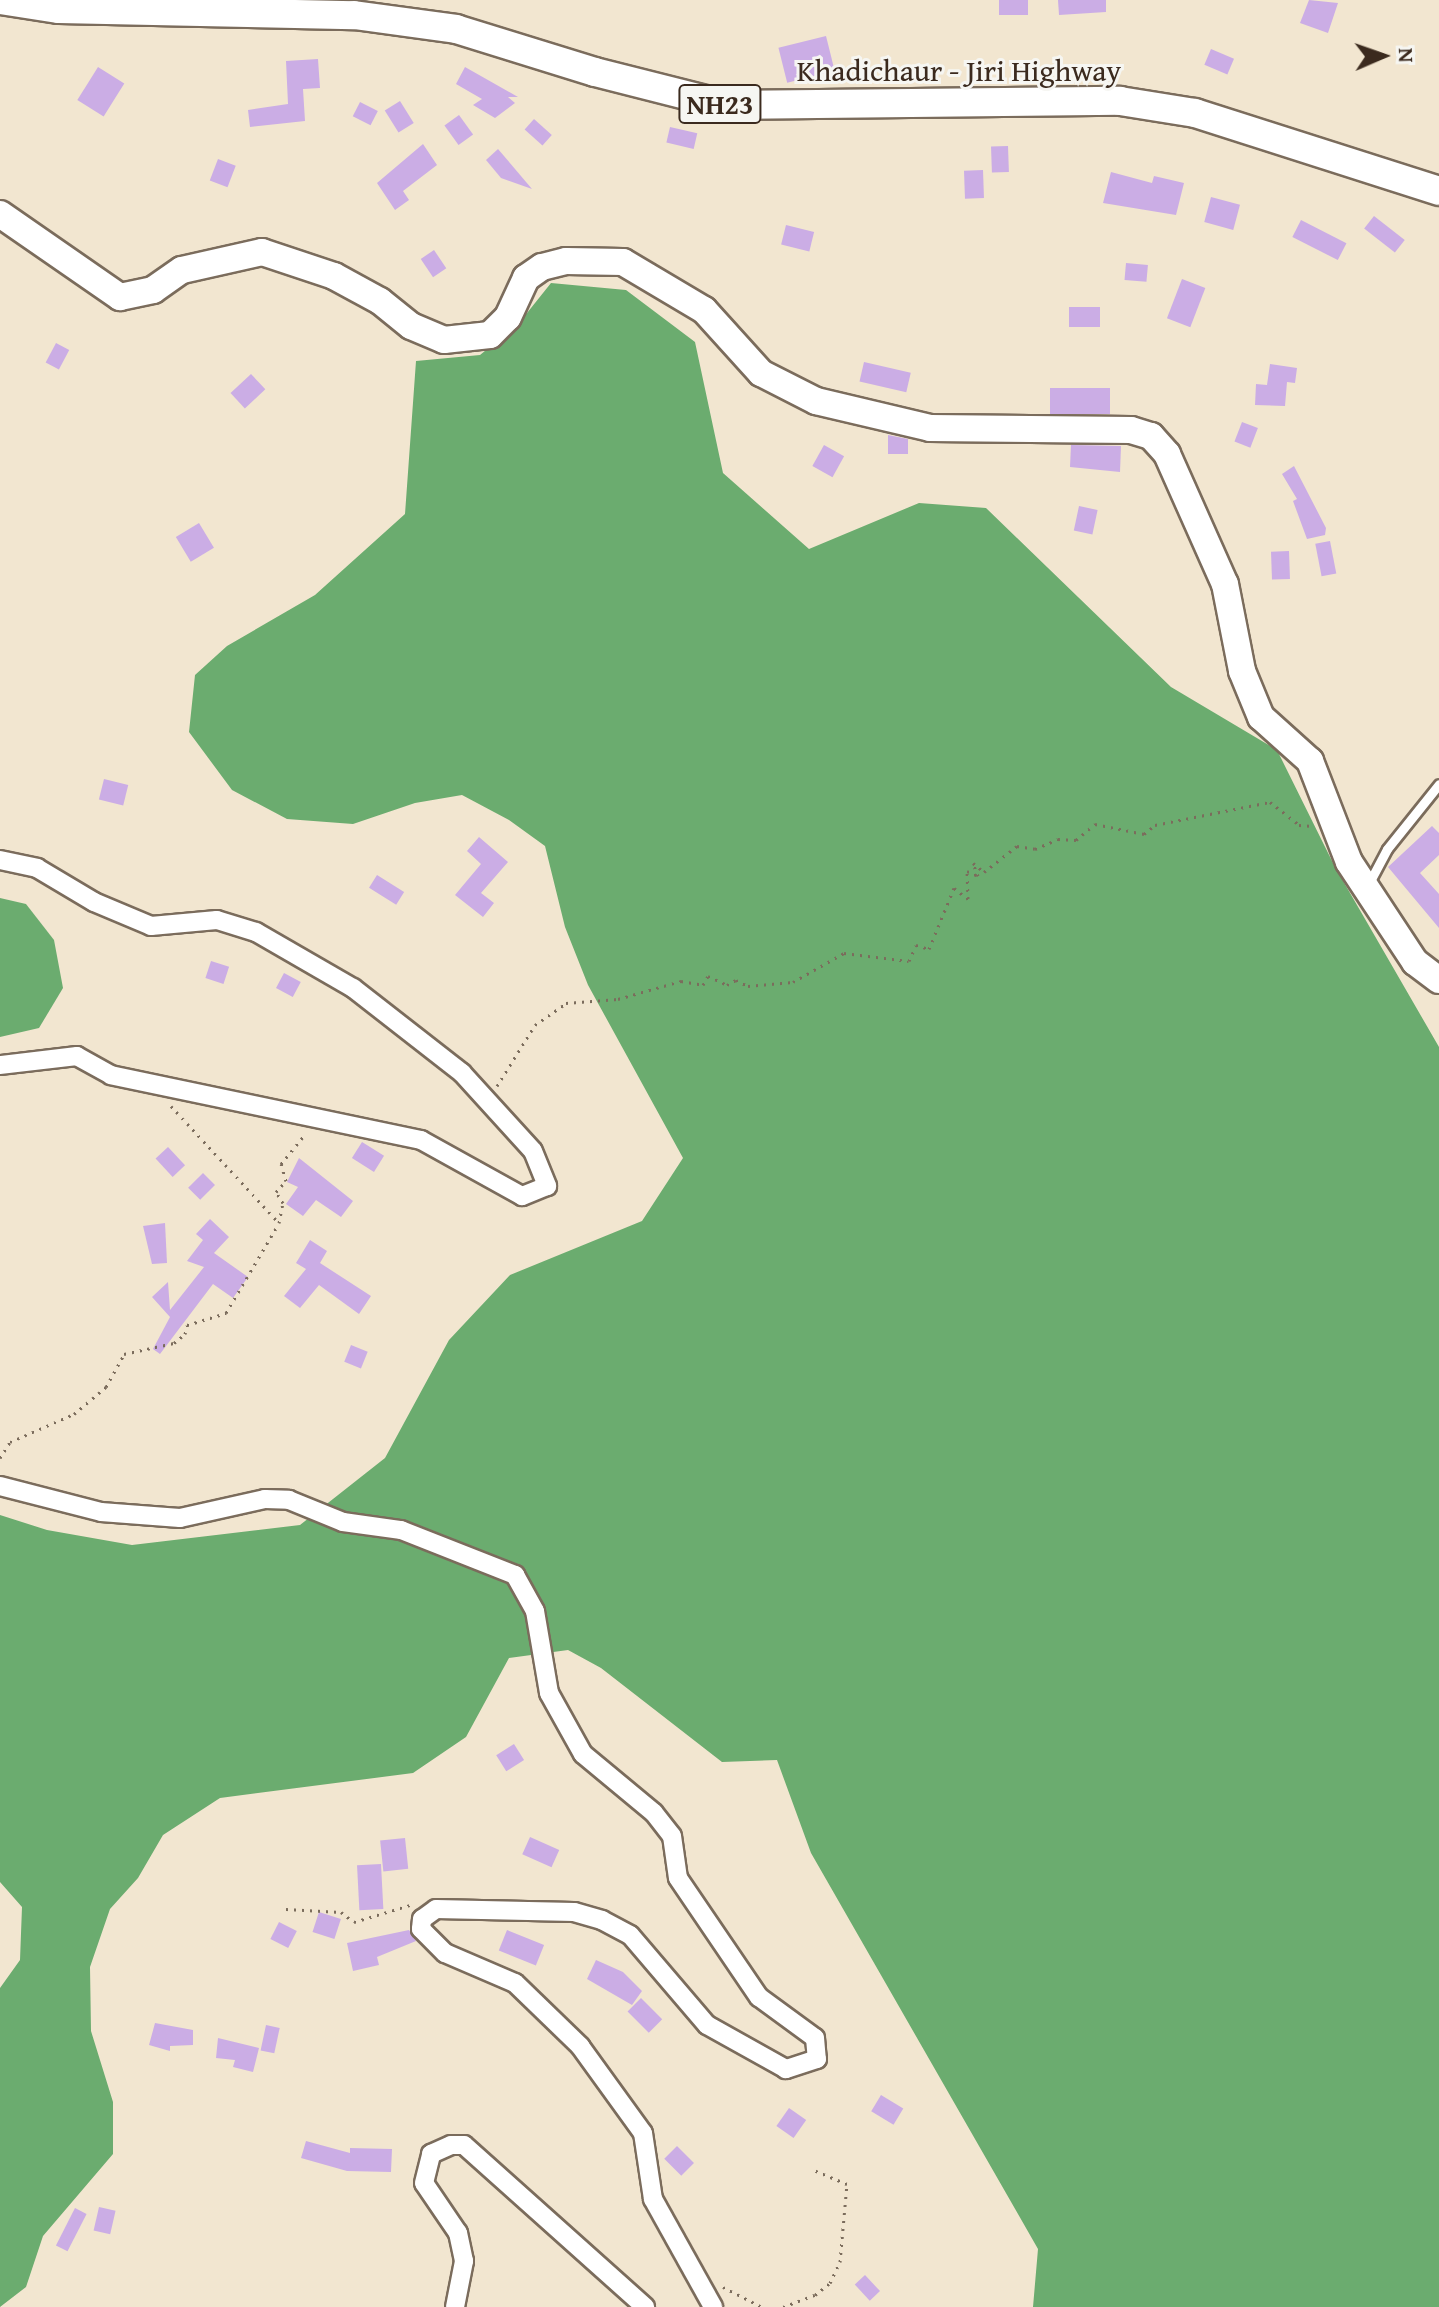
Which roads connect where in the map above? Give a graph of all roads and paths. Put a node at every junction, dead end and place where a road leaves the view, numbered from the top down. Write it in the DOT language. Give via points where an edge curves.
graph roads {
  1 [pos="0,0"];
  2 [pos="1439,191"];
  3 [pos="0,214"];
  4 [pos="1439,784"];
  5 [pos="1332,829"];
  6 [pos="0,860"];
  7 [pos="1365,889"];
  8 [pos="1439,980"];
  9 [pos="0,1065"];
  10 [pos="159,1100"];
  11 [pos="488,1101"];
  12 [pos="315,1119"];
  13 [pos="279,1223"];
  14 [pos="0,1458"];
  15 [pos="0,1486"];
  16 [pos="286,1909"];
  17 [pos="422,1919"];
  18 [pos="811,2169"];
  19 [pos="701,2281"];
  20 [pos="455,2307"];
  21 [pos="645,2307"];
  22 [pos="713,2307"];
  23 [pos="762,2307"];
  24 [pos="783,2307"];
  1 -- 2 [label="main road, Khadichaur - Jiri Highway / NH23" via="59,9 354,15 444,27 725,105 1120,101 1195,113"];
  3 -- 5 [label="main road" via="120,297 153,290 182,270 262,252 334,276 380,301 411,326 444,340 490,335 508,317 526,278 542,267 566,261 623,262 704,310 761,373 816,401 930,428 1131,430 1151,436 1167,454 1225,584 1242,671 1261,717 1310,761"];
  4 -- 7 [label="lane" via="1387,849"];
  5 -- 7 [label="main road"];
  5 -- 11 [label="path" via="1299,825 1270,802 1155,825 1144,834 1095,824 1076,840 1058,839 1035,849 1017,846 984,872 973,863 978,876 967,871 968,899 954,888 929,949 916,945 909,961 844,953 793,982 748,986 736,980 727,985 708,976 703,985 681,981 618,999 566,1003 535,1025"];
  6 -- 11 [label="street" via="37,868 94,902 151,926 217,920 256,932 353,988 431,1046"];
  7 -- 8 [label="main road" via="1415,962"];
  9 -- 12 [label="street" via="77,1056 111,1075 201,1090"];
  10 -- 13 [label="path" via="171,1106"];
  11 -- 12 [label="street" via="533,1151 547,1186 538,1192 522,1196 421,1140 350,1121"];
  12 -- 13 [label="path" via="317,1123 281,1164 286,1181 276,1192 283,1203"];
  13 -- 14 [label="path" via="226,1313 187,1325 174,1343 124,1354 106,1387 74,1414 10,1442"];
  15 -- 17 [label="street" via="101,1512 180,1518 265,1499 289,1500 343,1522 401,1530 515,1575 535,1611 549,1693 583,1754 654,1813 672,1836 678,1878 759,1997 815,2038 817,2059 786,2069 707,2025 630,1935 602,1920 574,1912 499,1907 436,1909"];
  16 -- 17 [label="path" via="341,1912 354,1922 411,1904"];
  17 -- 19 [label="street" via="426,1939 445,1953 515,1983 580,2046 643,2133 653,2199"];
  18 -- 24 [label="path" via="847,2184 840,2262 830,2283 815,2295"];
  19 -- 22 [label="street"];
  19 -- 23 [label="path" via="740,2292"];
  20 -- 21 [label="street" via="464,2261 458,2233 424,2183 431,2154 451,2145 464,2145"];
}
